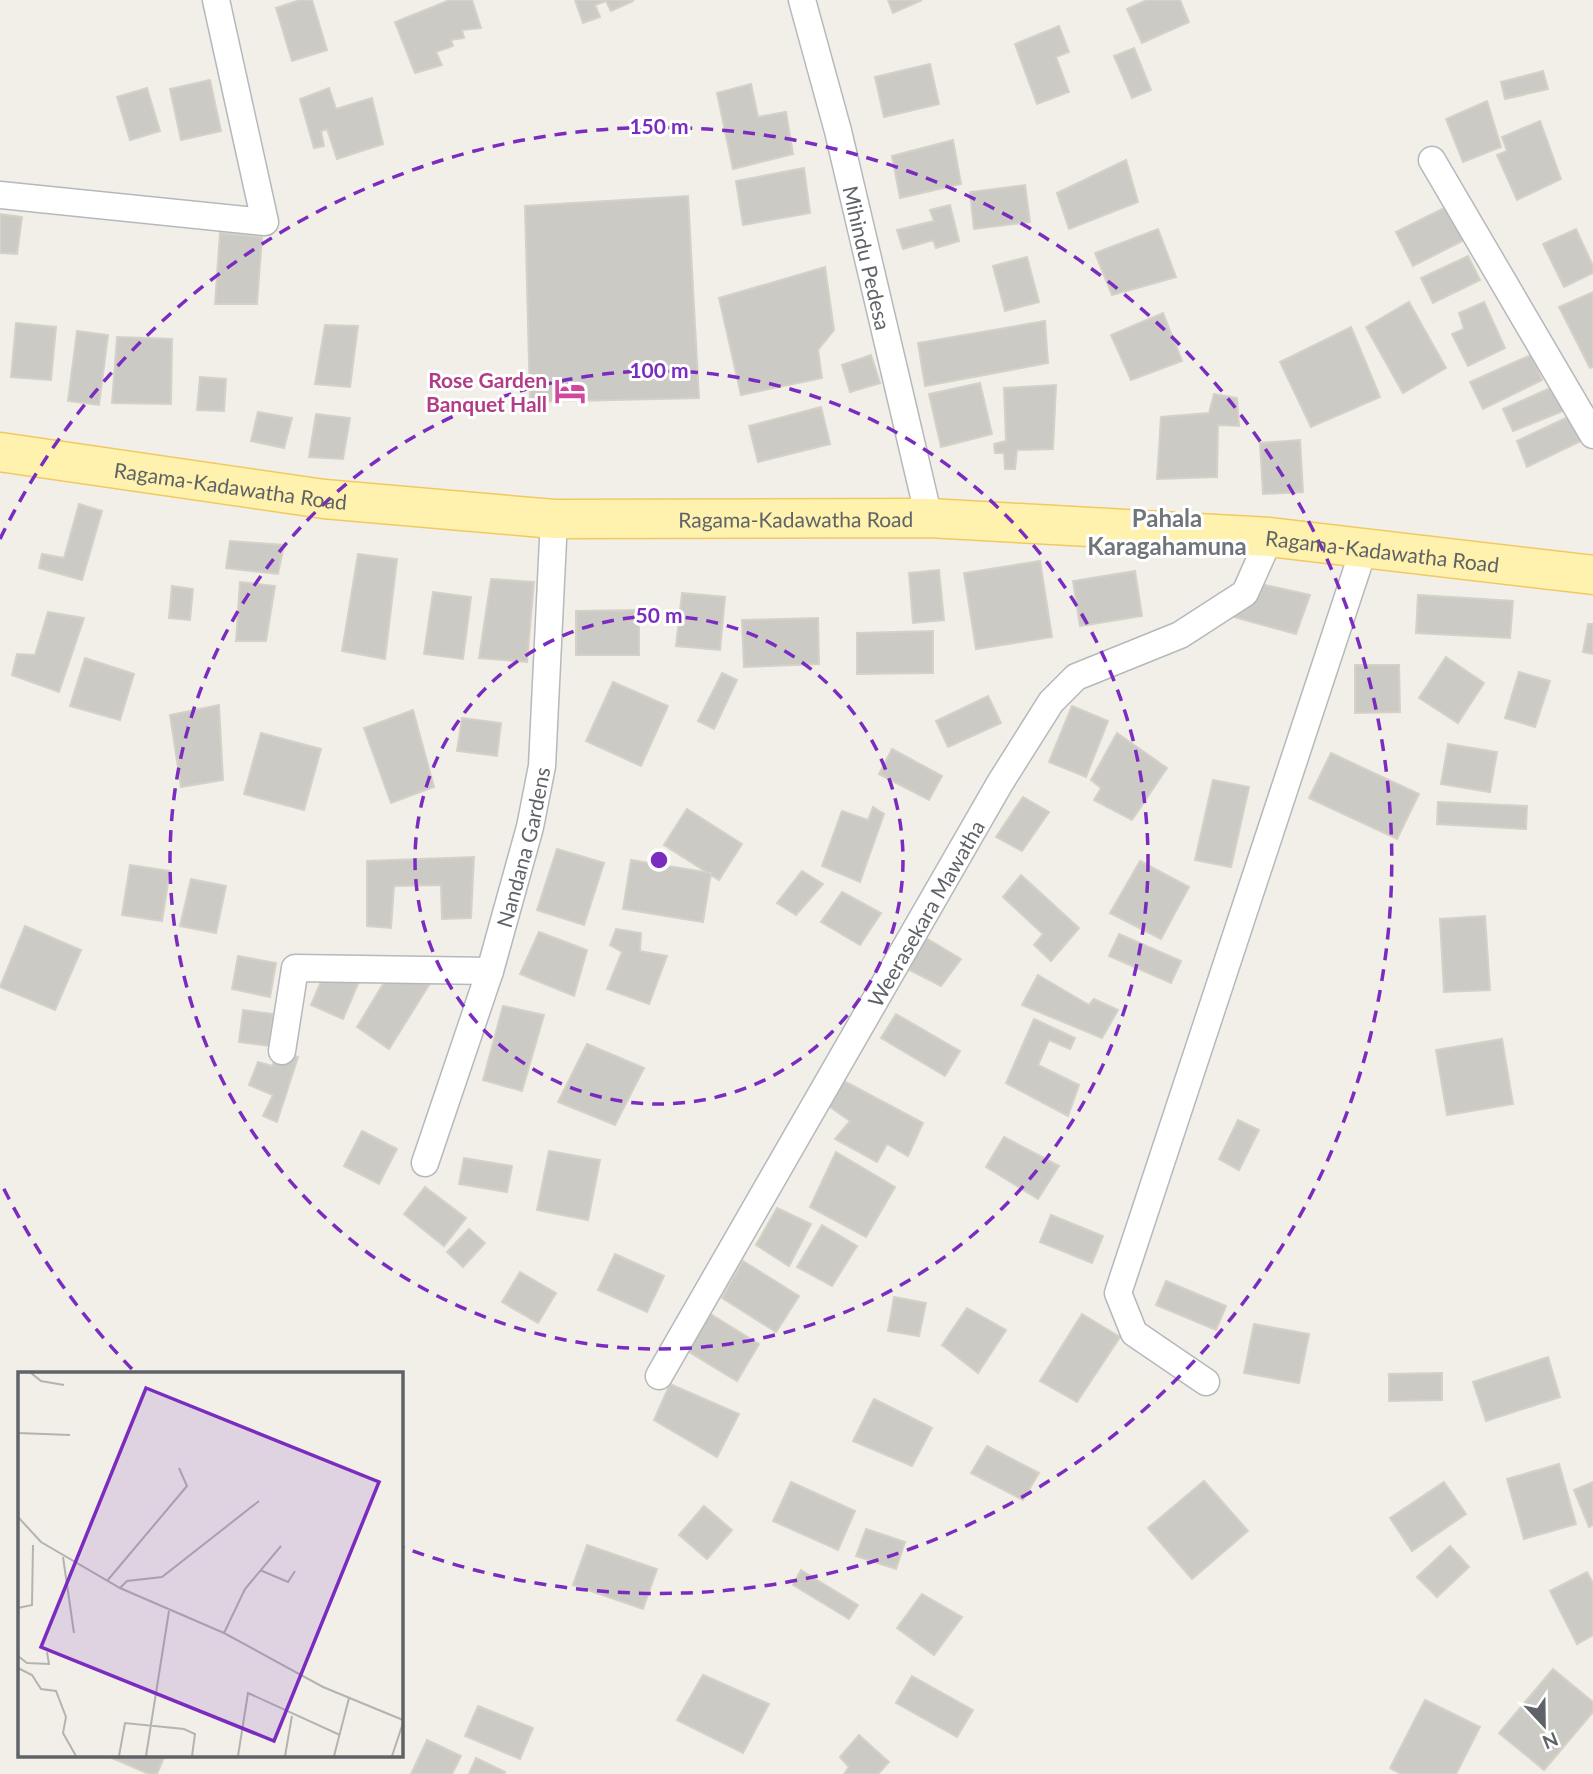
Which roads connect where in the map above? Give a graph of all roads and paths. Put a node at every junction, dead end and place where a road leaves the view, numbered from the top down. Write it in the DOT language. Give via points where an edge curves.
graph roads {
  1 [pos="216,0"];
  2 [pos="802,0"];
  3 [pos="1432,160"];
  4 [pos="0,195"];
  5 [pos="1593,435"];
  6 [pos="0,452"];
  7 [pos="929,518"];
  8 [pos="554,519"];
  9 [pos="1270,537"];
  10 [pos="1364,548"];
  11 [pos="1593,575"];
  12 [pos="490,971"];
  13 [pos="282,1051"];
  14 [pos="425,1163"];
  15 [pos="659,1376"];
  16 [pos="1206,1381"];
  1 -- 4 [label="street" via="265,222"];
  2 -- 7 [label="street, Mihindu Pedesa" via="838,131"];
  3 -- 5 [label="street"];
  6 -- 8 [label="main road, Ragama-Kadawatha Road" via="324,499"];
  7 -- 8 [label="main road, Ragama-Kadawatha Road"];
  7 -- 9 [label="main road, Ragama-Kadawatha Road"];
  8 -- 12 [label="street, Nandana Gardens" via="542,766"];
  9 -- 10 [label="main road, Ragama-Kadawatha Road"];
  9 -- 15 [label="street, Weerasekara Mawatha" via="1245,593 1180,635 1076,677 1051,702"];
  10 -- 11 [label="main road, Ragama-Kadawatha Road"];
  10 -- 16 [label="street" via="1118,1293 1134,1333"];
  12 -- 13 [label="street" via="295,968"];
  12 -- 14 [label="street, Nandana Gardens"];
}
